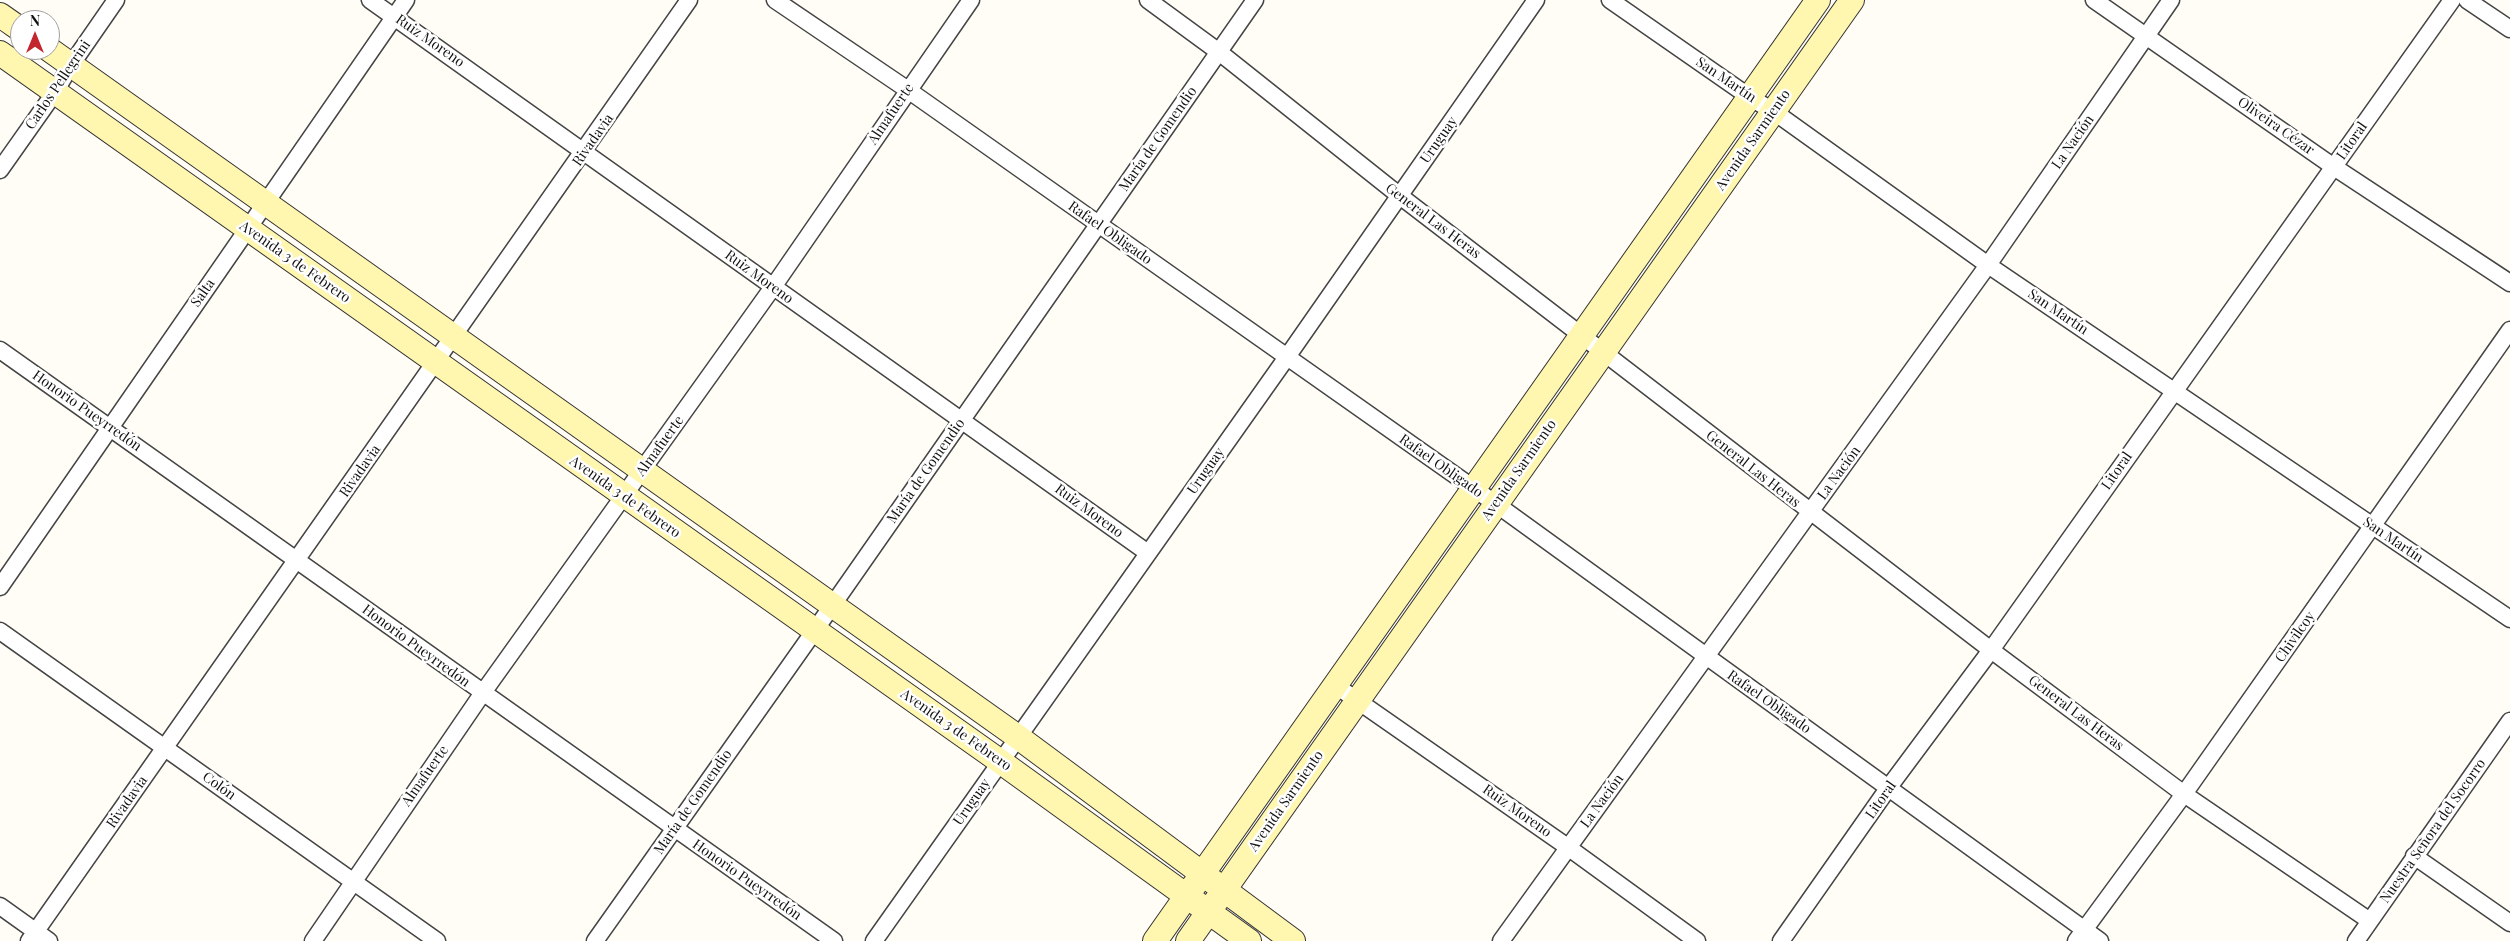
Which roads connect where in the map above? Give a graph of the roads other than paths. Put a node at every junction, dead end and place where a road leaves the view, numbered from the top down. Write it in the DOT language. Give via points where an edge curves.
graph roads {
  1 [pos="116,0"];
  2 [pos="370,0"];
  3 [pos="406,0"];
  4 [pos="690,0"];
  5 [pos="775,0"];
  6 [pos="971,0"];
  7 [pos="1148,0"];
  8 [pos="1256,0"];
  9 [pos="1536,0"];
  10 [pos="1610,0"];
  11 [pos="1818,0"];
  12 [pos="1852,0"];
  13 [pos="2094,0"];
  14 [pos="2171,0"];
  15 [pos="2452,0"];
  16 [pos="2467,0"];
  17 [pos="394,16"];
  18 [pos="2510,29"];
  19 [pos="2147,36"];
  20 [pos="1220,52"];
  21 [pos="0,53"];
  22 [pos="60,57"];
  23 [pos="71,64"];
  24 [pos="908,90"];
  25 [pos="55,92"];
  26 [pos="1751,98"];
  27 [pos="1773,111"];
  28 [pos="585,152"];
  29 [pos="2334,167"];
  30 [pos="0,170"];
  31 [pos="1400,196"];
  32 [pos="264,204"];
  33 [pos="1098,225"];
  34 [pos="247,228"];
  35 [pos="1988,265"];
  36 [pos="2510,283"];
  37 [pos="773,287"];
  38 [pos="2510,330"];
  39 [pos="1584,336"];
  40 [pos="454,338"];
  41 [pos="0,350"];
  42 [pos="1602,352"];
  43 [pos="1287,357"];
  44 [pos="436,362"];
  45 [pos="2173,391"];
  46 [pos="962,420"];
  47 [pos="110,428"];
  48 [pos="642,472"];
  49 [pos="1473,489"];
  50 [pos="623,496"];
  51 [pos="1496,504"];
  52 [pos="1810,513"];
  53 [pos="2373,526"];
  54 [pos="1148,553"];
  55 [pos="297,560"];
  56 [pos="0,586"];
  57 [pos="832,606"];
  58 [pos="2510,619"];
  59 [pos="815,630"];
  60 [pos="0,631"];
  61 [pos="1991,650"];
  62 [pos="1705,657"];
  63 [pos="1335,685"];
  64 [pos="482,694"];
  65 [pos="1357,699"];
  66 [pos="2510,722"];
  67 [pos="1018,737"];
  68 [pos="165,748"];
  69 [pos="1001,762"];
  70 [pos="1889,787"];
  71 [pos="2184,794"];
  72 [pos="674,828"];
  73 [pos="1568,848"];
  74 [pos="2414,856"];
  75 [pos="1204,874"];
  76 [pos="352,882"];
  77 [pos="1224,890"];
  78 [pos="1187,895"];
  79 [pos="0,906"];
  80 [pos="1209,912"];
  81 [pos="2370,920"];
  82 [pos="2510,923"];
  83 [pos="32,936"];
  84 [pos="2080,936"];
  85 [pos="49,941"];
  86 [pos="313,941"];
  87 [pos="437,941"];
  88 [pos="595,941"];
  89 [pos="834,941"];
  90 [pos="874,941"];
  91 [pos="1155,941"];
  92 [pos="1188,941"];
  93 [pos="1249,941"];
  94 [pos="1293,941"];
  95 [pos="1501,941"];
  96 [pos="1697,941"];
  97 [pos="1782,941"];
  98 [pos="2100,941"];
  99 [pos="2356,941"];
  1 -- 23 [label="street, Carlos Pellegrini"];
  2 -- 17 [label="street, Ruiz Moreno"];
  3 -- 17 [label="street, Salta"];
  4 -- 28 [label="street, Rivadavia"];
  5 -- 24 [label="street, Rafael Obligado"];
  6 -- 24 [label="street, Almafuerte"];
  7 -- 20 [label="street, General Las Heras"];
  8 -- 20 [label="street, María de Gomendio"];
  9 -- 31 [label="street, Uruguay"];
  10 -- 26 [label="street, San Martín"];
  11 -- 26 [label="main road, Avenida Sarmiento"];
  12 -- 27 [label="main road, Avenida Sarmiento"];
  13 -- 19 [label="street, Oliveira Cézar"];
  14 -- 19 [label="street, La Nación"];
  15 -- 29 [label="street, Litoral"];
  16 -- 18 [label="street"];
  17 -- 28 [label="street, Ruiz Moreno"];
  17 -- 32 [label="street, Salta"];
  19 -- 29 [label="street, Oliveira Cézar"];
  19 -- 35 [label="street, La Nación"];
  20 -- 31 [label="street, General Las Heras"];
  20 -- 33 [label="street, María de Gomendio"];
  21 -- 25 [label="main road, Avenida 3 de Febrero"];
  22 -- 23 [label="main road"];
  23 -- 25 [label="street, Carlos Pellegrini"];
  23 -- 32 [label="main road"];
  24 -- 33 [label="street, Rafael Obligado"];
  24 -- 37 [label="street, Almafuerte"];
  25 -- 30 [label="street, Carlos Pellegrini"];
  25 -- 34 [label="main road, Avenida 3 de Febrero"];
  26 -- 27 [label="street, San Martín"];
  26 -- 39 [label="main road, Avenida Sarmiento"];
  27 -- 35 [label="street, San Martín"];
  27 -- 42 [label="main road, Avenida Sarmiento"];
  28 -- 37 [label="street, Ruiz Moreno"];
  28 -- 40 [label="street, Rivadavia"];
  29 -- 36 [label="street, Oliveira Cézar"];
  29 -- 45 [label="street, Litoral"];
  31 -- 39 [label="street, General Las Heras"];
  31 -- 43 [label="street, Uruguay"];
  32 -- 34 [label="street, Salta"];
  32 -- 40 [label="main road"];
  33 -- 43 [label="street, Rafael Obligado"];
  33 -- 46 [label="street, María de Gomendio"];
  34 -- 44 [label="main road, Avenida 3 de Febrero"];
  34 -- 47 [label="street, Salta"];
  35 -- 45 [label="street, San Martín"];
  35 -- 52 [label="street, La Nación"];
  37 -- 46 [label="street, Ruiz Moreno"];
  37 -- 48 [label="street, Almafuerte"];
  38 -- 53 [label="street, Chivilcoy"];
  39 -- 42 [label="street, General Las Heras"];
  39 -- 49 [label="main road, Avenida Sarmiento"];
  40 -- 44 [label="street, Rivadavia"];
  40 -- 48 [label="main road"];
  41 -- 47 [label="street, Honorio Pueyrredón"];
  42 -- 51 [label="main road, Avenida Sarmiento"];
  42 -- 52 [label="street, General Las Heras"];
  43 -- 49 [label="street, Rafael Obligado"];
  43 -- 54 [label="street, Uruguay"];
  44 -- 50 [label="main road, Avenida 3 de Febrero"];
  44 -- 55 [label="street, Rivadavia"];
  45 -- 53 [label="street, San Martín"];
  45 -- 61 [label="street, Litoral"];
  46 -- 54 [label="street, Ruiz Moreno"];
  46 -- 57 [label="street, María de Gomendio"];
  47 -- 55 [label="street, Honorio Pueyrredón"];
  47 -- 56 [label="street, Salta"];
  48 -- 50 [label="street, Almafuerte"];
  48 -- 57 [label="main road"];
  49 -- 51 [label="street, Rafael Obligado"];
  49 -- 63 [label="main road, Avenida Sarmiento"];
  50 -- 59 [label="main road, Avenida 3 de Febrero"];
  50 -- 64 [label="street, Almafuerte"];
  51 -- 62 [label="street, Rafael Obligado"];
  51 -- 65 [label="main road, Avenida Sarmiento"];
  52 -- 61 [label="street, General Las Heras"];
  52 -- 62 [label="street, La Nación"];
  53 -- 58 [label="street, San Martín"];
  53 -- 71 [label="street, Chivilcoy"];
  54 -- 67 [label="street, Uruguay"];
  55 -- 64 [label="street, Honorio Pueyrredón"];
  55 -- 68 [label="street, Rivadavia"];
  57 -- 59 [label="street, María de Gomendio"];
  57 -- 67 [label="main road"];
  59 -- 69 [label="main road, Avenida 3 de Febrero"];
  59 -- 72 [label="street, María de Gomendio"];
  60 -- 68 [label="street, Colón"];
  61 -- 70 [label="street, Litoral"];
  61 -- 71 [label="street, General Las Heras"];
  62 -- 70 [label="street, Rafael Obligado"];
  62 -- 73 [label="street, La Nación"];
  63 -- 65 [label="street, Ruiz Moreno"];
  63 -- 75 [label="main road, Avenida Sarmiento"];
  64 -- 72 [label="street, Honorio Pueyrredón"];
  64 -- 76 [label="street, Almafuerte"];
  65 -- 73 [label="street, Ruiz Moreno"];
  65 -- 77 [label="main road, Avenida Sarmiento"];
  66 -- 74 [label="street, Nuestra Señora del Socorro"];
  67 -- 69 [label="street, Uruguay"];
  67 -- 75 [label="main road"];
  68 -- 76 [label="street, Colón"];
  68 -- 83 [label="street, Rivadavia"];
  69 -- 78 [label="main road, Avenida 3 de Febrero"];
  69 -- 90 [label="street, Uruguay"];
  70 -- 84 [label="street, Rafael Obligado"];
  70 -- 97 [label="street, Litoral"];
  71 -- 81 [label="street, General Las Heras"];
  71 -- 84 [label="street, Chivilcoy"];
  72 -- 88 [label="street, María de Gomendio"];
  72 -- 89 [label="street, Honorio Pueyrredón"];
  73 -- 95 [label="street, La Nación"];
  73 -- 96 [label="street, Ruiz Moreno"];
  74 -- 81 [label="street, Nuestra Señora del Socorro"];
  74 -- 82 [label="street"];
  75 -- 77 [label="main road"];
  75 -- 78 [label="main road, Avenida Sarmiento"];
  76 -- 86 [label="street, Almafuerte"];
  76 -- 87 [label="street, Colón"];
  77 -- 80 [label="main road, Avenida Sarmiento"];
  77 -- 94 [label="main road"];
  78 -- 80 [label="main road, Avenida 3 de Febrero"];
  78 -- 91 [label="main road, Avenida Sarmiento"];
  79 -- 83 [label="street"];
  80 -- 92 [label="main road, Avenida Sarmiento"];
  80 -- 93 [label="main road, Avenida 3 de Febrero"];
  81 -- 99 [label="street, Nuestra Señora del Socorro"];
  83 -- 85 [label="street"];
  84 -- 98 [label="street, Rafael Obligado"];
}
